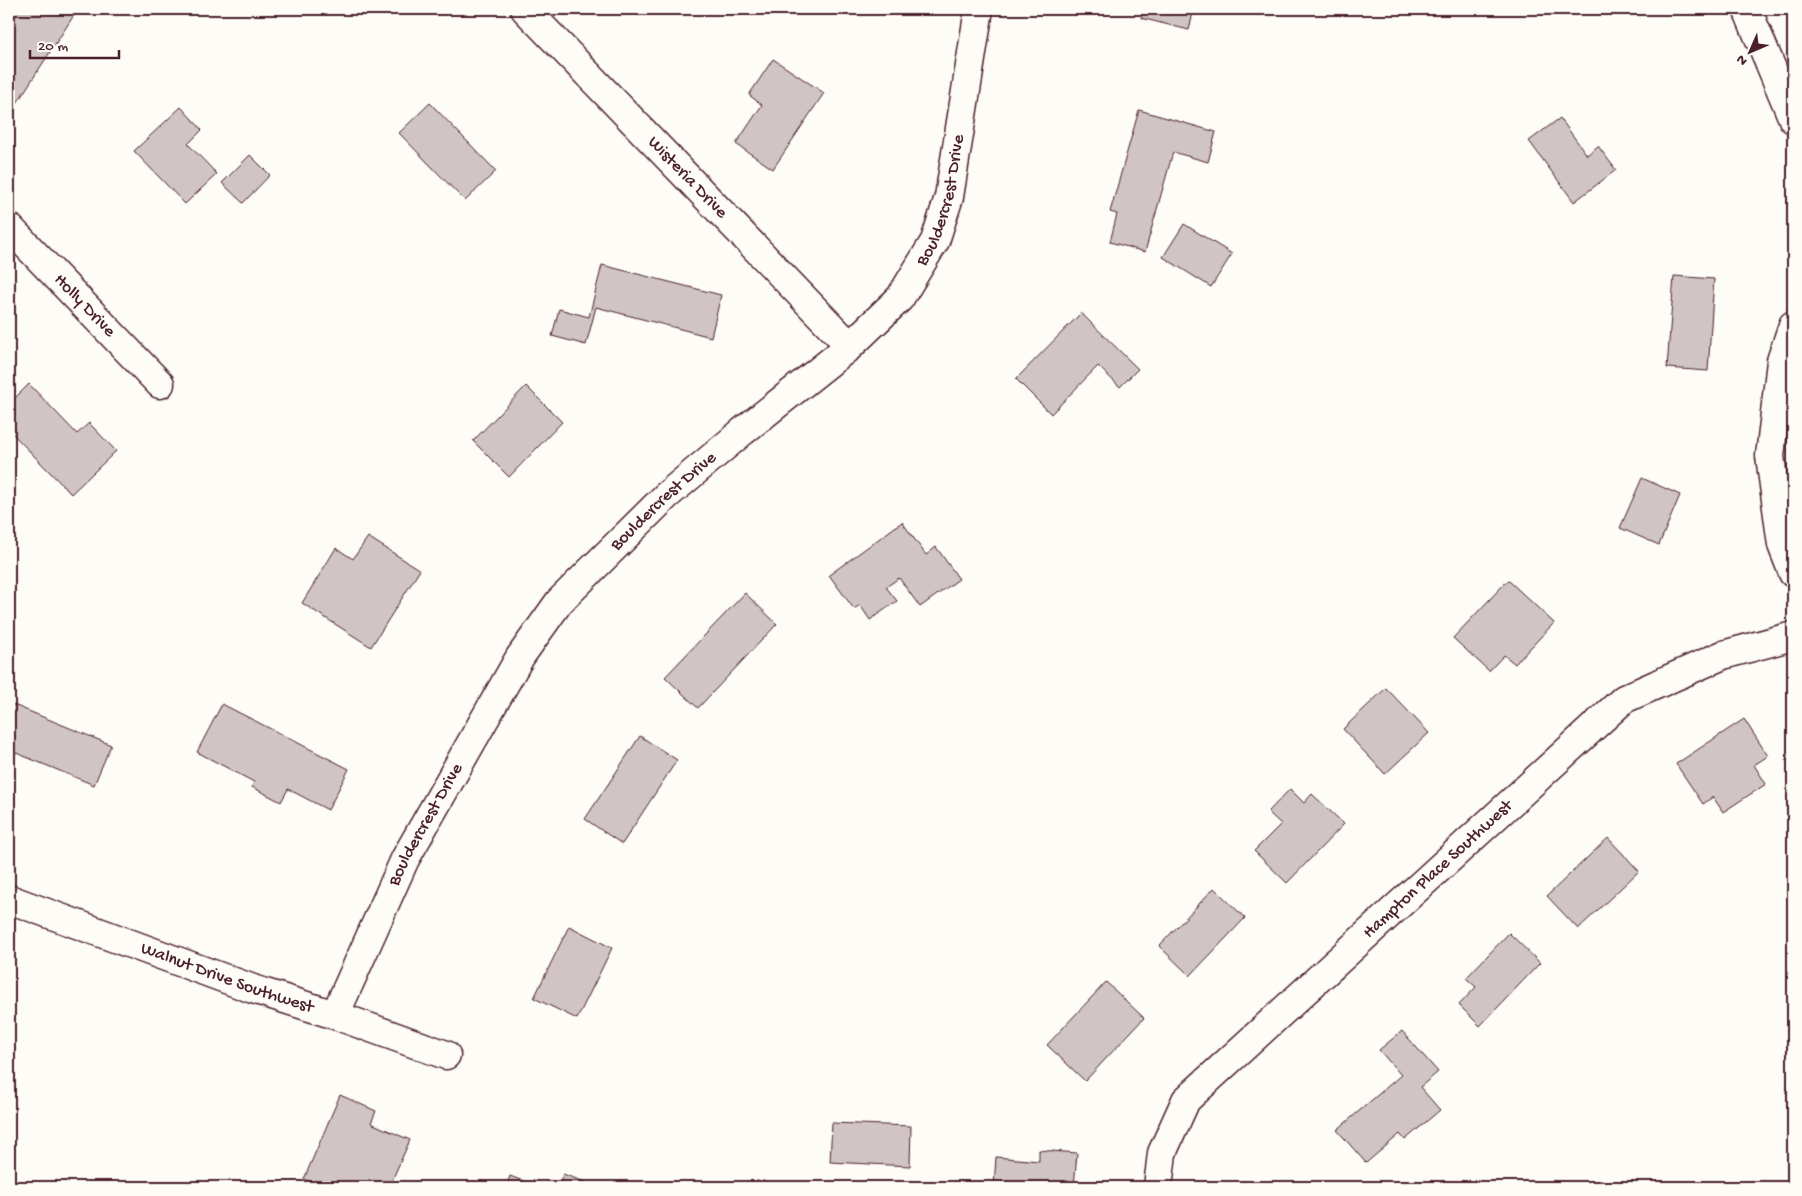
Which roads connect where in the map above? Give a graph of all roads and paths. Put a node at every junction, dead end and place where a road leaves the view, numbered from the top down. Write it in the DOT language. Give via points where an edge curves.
graph roads {
  1 [pos="525,9"];
  2 [pos="980,9"];
  3 [pos="1747,9"];
  4 [pos="1793,119"];
  5 [pos="9,227"];
  6 [pos="1793,325"];
  7 [pos="850,346"];
  8 [pos="160,384"];
  9 [pos="1793,573"];
  10 [pos="1793,636"];
  11 [pos="9,899"];
  12 [pos="335,1015"];
  13 [pos="446,1055"];
  14 [pos="1158,1187"];
  1 -- 7 [label="street, Wisteria Drive"];
  2 -- 7 [label="street, Bouldercrest Drive" via="949,197 935,241 900,298"];
  3 -- 4 [label="street"];
  5 -- 8 [label="street, Holly Drive"];
  6 -- 9 [label="street" via="1781,361 1770,456 1782,545"];
  7 -- 12 [label="street, Bouldercrest Drive" via="666,496 559,602 520,657 405,859"];
  10 -- 14 [label="street, Hampton Place Southwest" via="1722,655 1624,699 1186,1100 1162,1153"];
  11 -- 12 [label="street, Walnut Drive Southwest" via="253,989"];
  12 -- 13 [label="street, Walnut Drive Southwest"];
}
